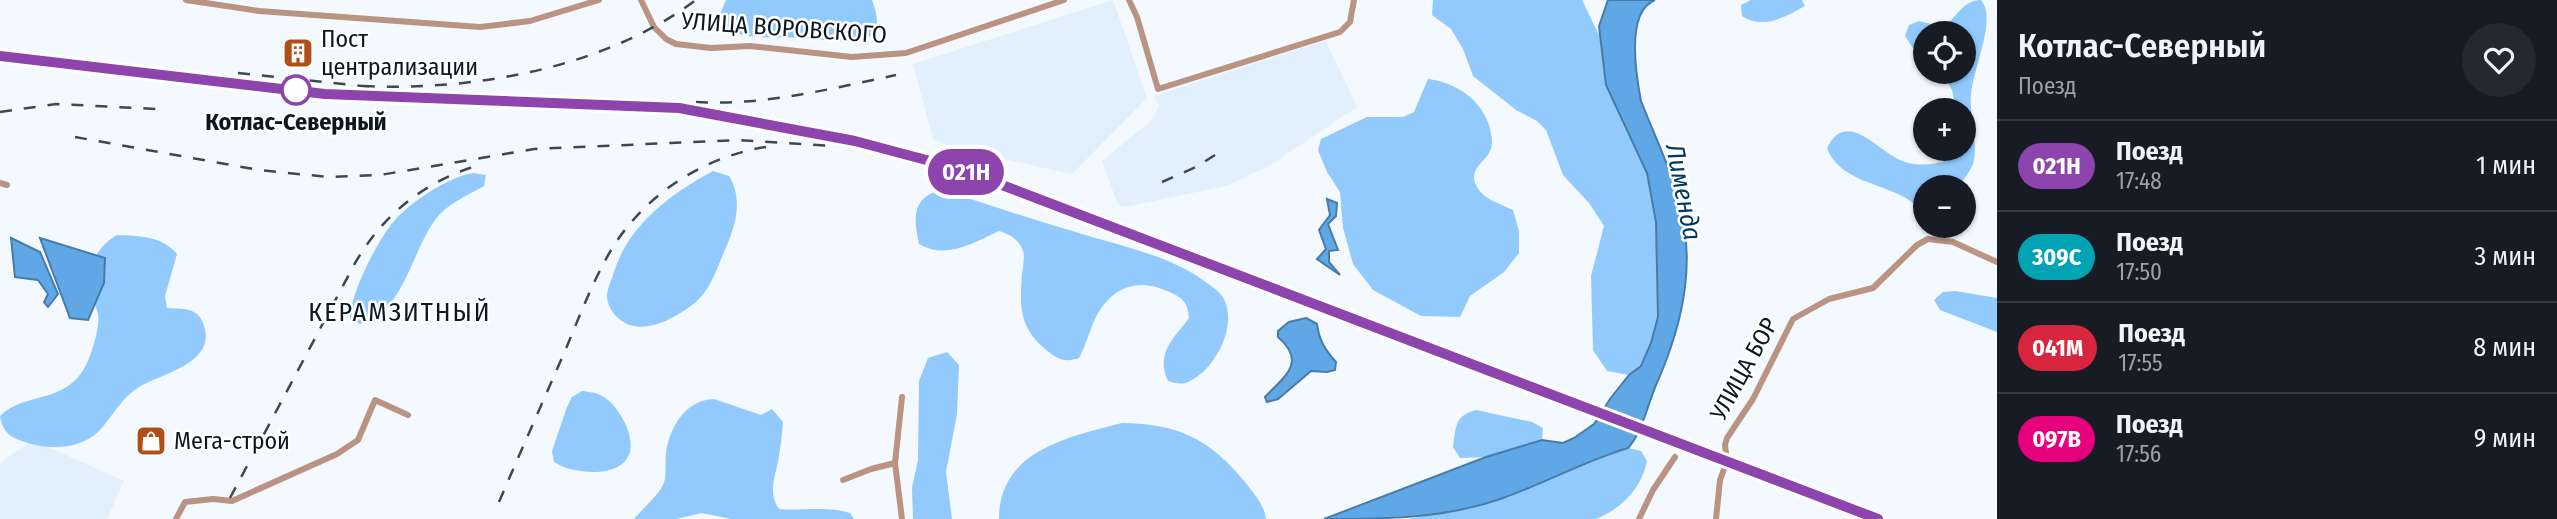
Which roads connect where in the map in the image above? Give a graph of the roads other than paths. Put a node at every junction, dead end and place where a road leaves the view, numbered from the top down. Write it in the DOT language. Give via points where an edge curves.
graph roads {
  1 [pos="186,0"];
  2 [pos="599,0"];
  3 [pos="641,0"];
  4 [pos="1064,0"];
  5 [pos="1129,0"];
  6 [pos="1354,0"];
  7 [pos="220,2"];
  8 [pos="1997,262"];
  9 [pos="902,397"];
  10 [pos="408,415"];
  11 [pos="1675,457"];
  12 [pos="895,463"];
  13 [pos="843,480"];
  14 [pos="176,519"];
  15 [pos="902,519"];
  16 [pos="1639,519"];
  17 [pos="1716,519"];
  1 -- 7 [label="street"];
  2 -- 7 [label="street" via="530,21 480,27 258,11"];
  3 -- 4 [label="street, УЛИЦА ВОРОВСКОГО" via="653,27 676,44 852,57 905,53"];
  5 -- 6 [label="street" via="1157,89 1340,32 1350,22"];
  8 -- 17 [label="street, УЛИЦА БОР" via="1953,242 1928,239 1916,245 1873,288 1829,299 1793,319 1757,393 1727,438"];
  9 -- 12 [label="street"];
  10 -- 14 [label="street" via="375,400 358,440 337,454 232,500 185,502"];
  11 -- 16 [label="street"];
  12 -- 13 [label="street"];
  12 -- 15 [label="street"];
}
